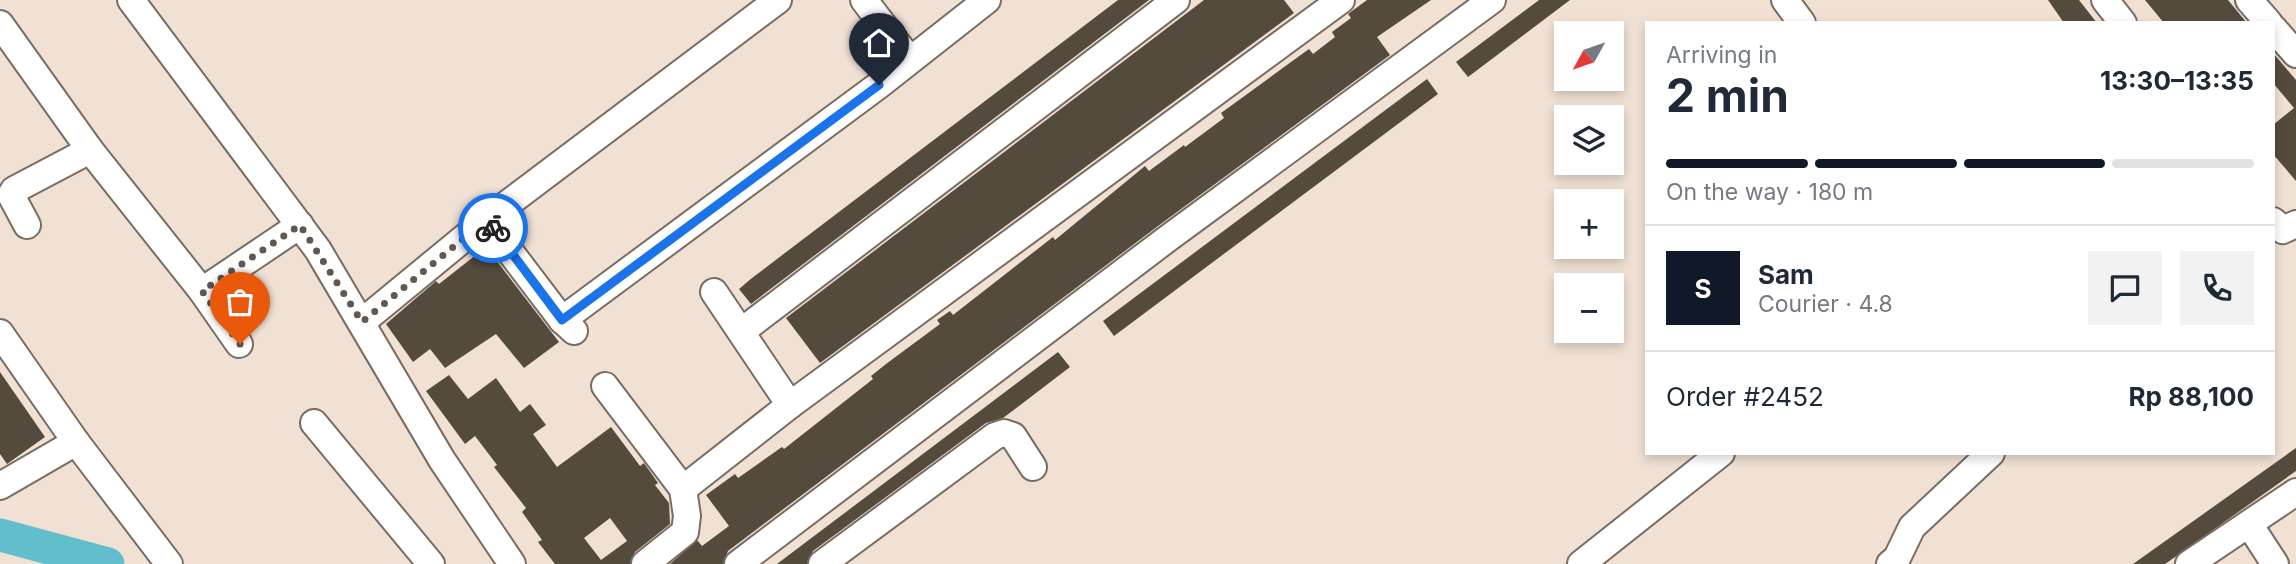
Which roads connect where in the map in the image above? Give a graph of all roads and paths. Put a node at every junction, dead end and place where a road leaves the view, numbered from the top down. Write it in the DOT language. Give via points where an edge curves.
graph roads {
  1 [pos="131,0"];
  2 [pos="778,0"];
  3 [pos="864,0"];
  4 [pos="987,0"];
  5 [pos="1176,0"];
  6 [pos="1492,0"];
  7 [pos="1785,0"];
  8 [pos="2105,0"];
  9 [pos="2249,0"];
  10 [pos="1325,4"];
  11 [pos="1801,21"];
  12 [pos="2121,21"];
  13 [pos="2267,21"];
  14 [pos="0,24"];
  15 [pos="2275,30"];
  16 [pos="2296,54"];
  17 [pos="909,59"];
  18 [pos="90,150"];
  19 [pos="486,220"];
  20 [pos="2275,223"];
  21 [pos="2296,224"];
  22 [pos="27,225"];
  23 [pos="300,225"];
  24 [pos="202,291"];
  25 [pos="714,292"];
  26 [pos="368,317"];
  27 [pos="742,331"];
  28 [pos="0,333"];
  29 [pos="240,344"];
  30 [pos="605,386"];
  31 [pos="790,405"];
  32 [pos="314,423"];
  33 [pos="76,442"];
  34 [pos="1718,455"];
  35 [pos="1989,455"];
  36 [pos="1033,467"];
  37 [pos="0,486"];
  38 [pos="683,489"];
  39 [pos="2296,492"];
  40 [pos="2249,524"];
  41 [pos="1898,562"];
  42 [pos="169,564"];
  43 [pos="431,564"];
  44 [pos="512,564"];
  45 [pos="645,564"];
  46 [pos="738,564"];
  47 [pos="822,564"];
  48 [pos="1581,564"];
  49 [pos="2189,564"];
  50 [pos="2275,564"];
  1 -- 23 [label="street"];
  2 -- 19 [label="street"];
  3 -- 17 [label="street"];
  4 -- 17 [label="street"];
  5 -- 27 [label="street"];
  6 -- 46 [label="street"];
  7 -- 11 [label="street"];
  8 -- 12 [label="street"];
  9 -- 13 [label="street"];
  10 -- 31 [label="street"];
  14 -- 18 [label="street"];
  15 -- 16 [label="street"];
  17 -- 19 [label="street" via="568,326"];
  18 -- 22 [label="street" via="14,190 13,201"];
  18 -- 24 [label="street"];
  19 -- 26 [label="street"];
  20 -- 21 [label="street" via="2283,230"];
  23 -- 24 [label="street"];
  23 -- 26 [label="street"];
  24 -- 29 [label="street"];
  25 -- 27 [label="street"];
  26 -- 44 [label="street" via="442,460"];
  27 -- 31 [label="street"];
  28 -- 33 [label="street"];
  30 -- 38 [label="street"];
  31 -- 38 [label="street"];
  32 -- 43 [label="street"];
  33 -- 37 [label="street"];
  33 -- 42 [label="street"];
  34 -- 48 [label="street"];
  35 -- 41 [label="street" via="1912,527"];
  36 -- 47 [label="street" via="1013,436 995,436"];
  38 -- 45 [label="street" via="685,532"];
  39 -- 40 [label="street"];
  40 -- 49 [label="street"];
  40 -- 50 [label="street"];
}
